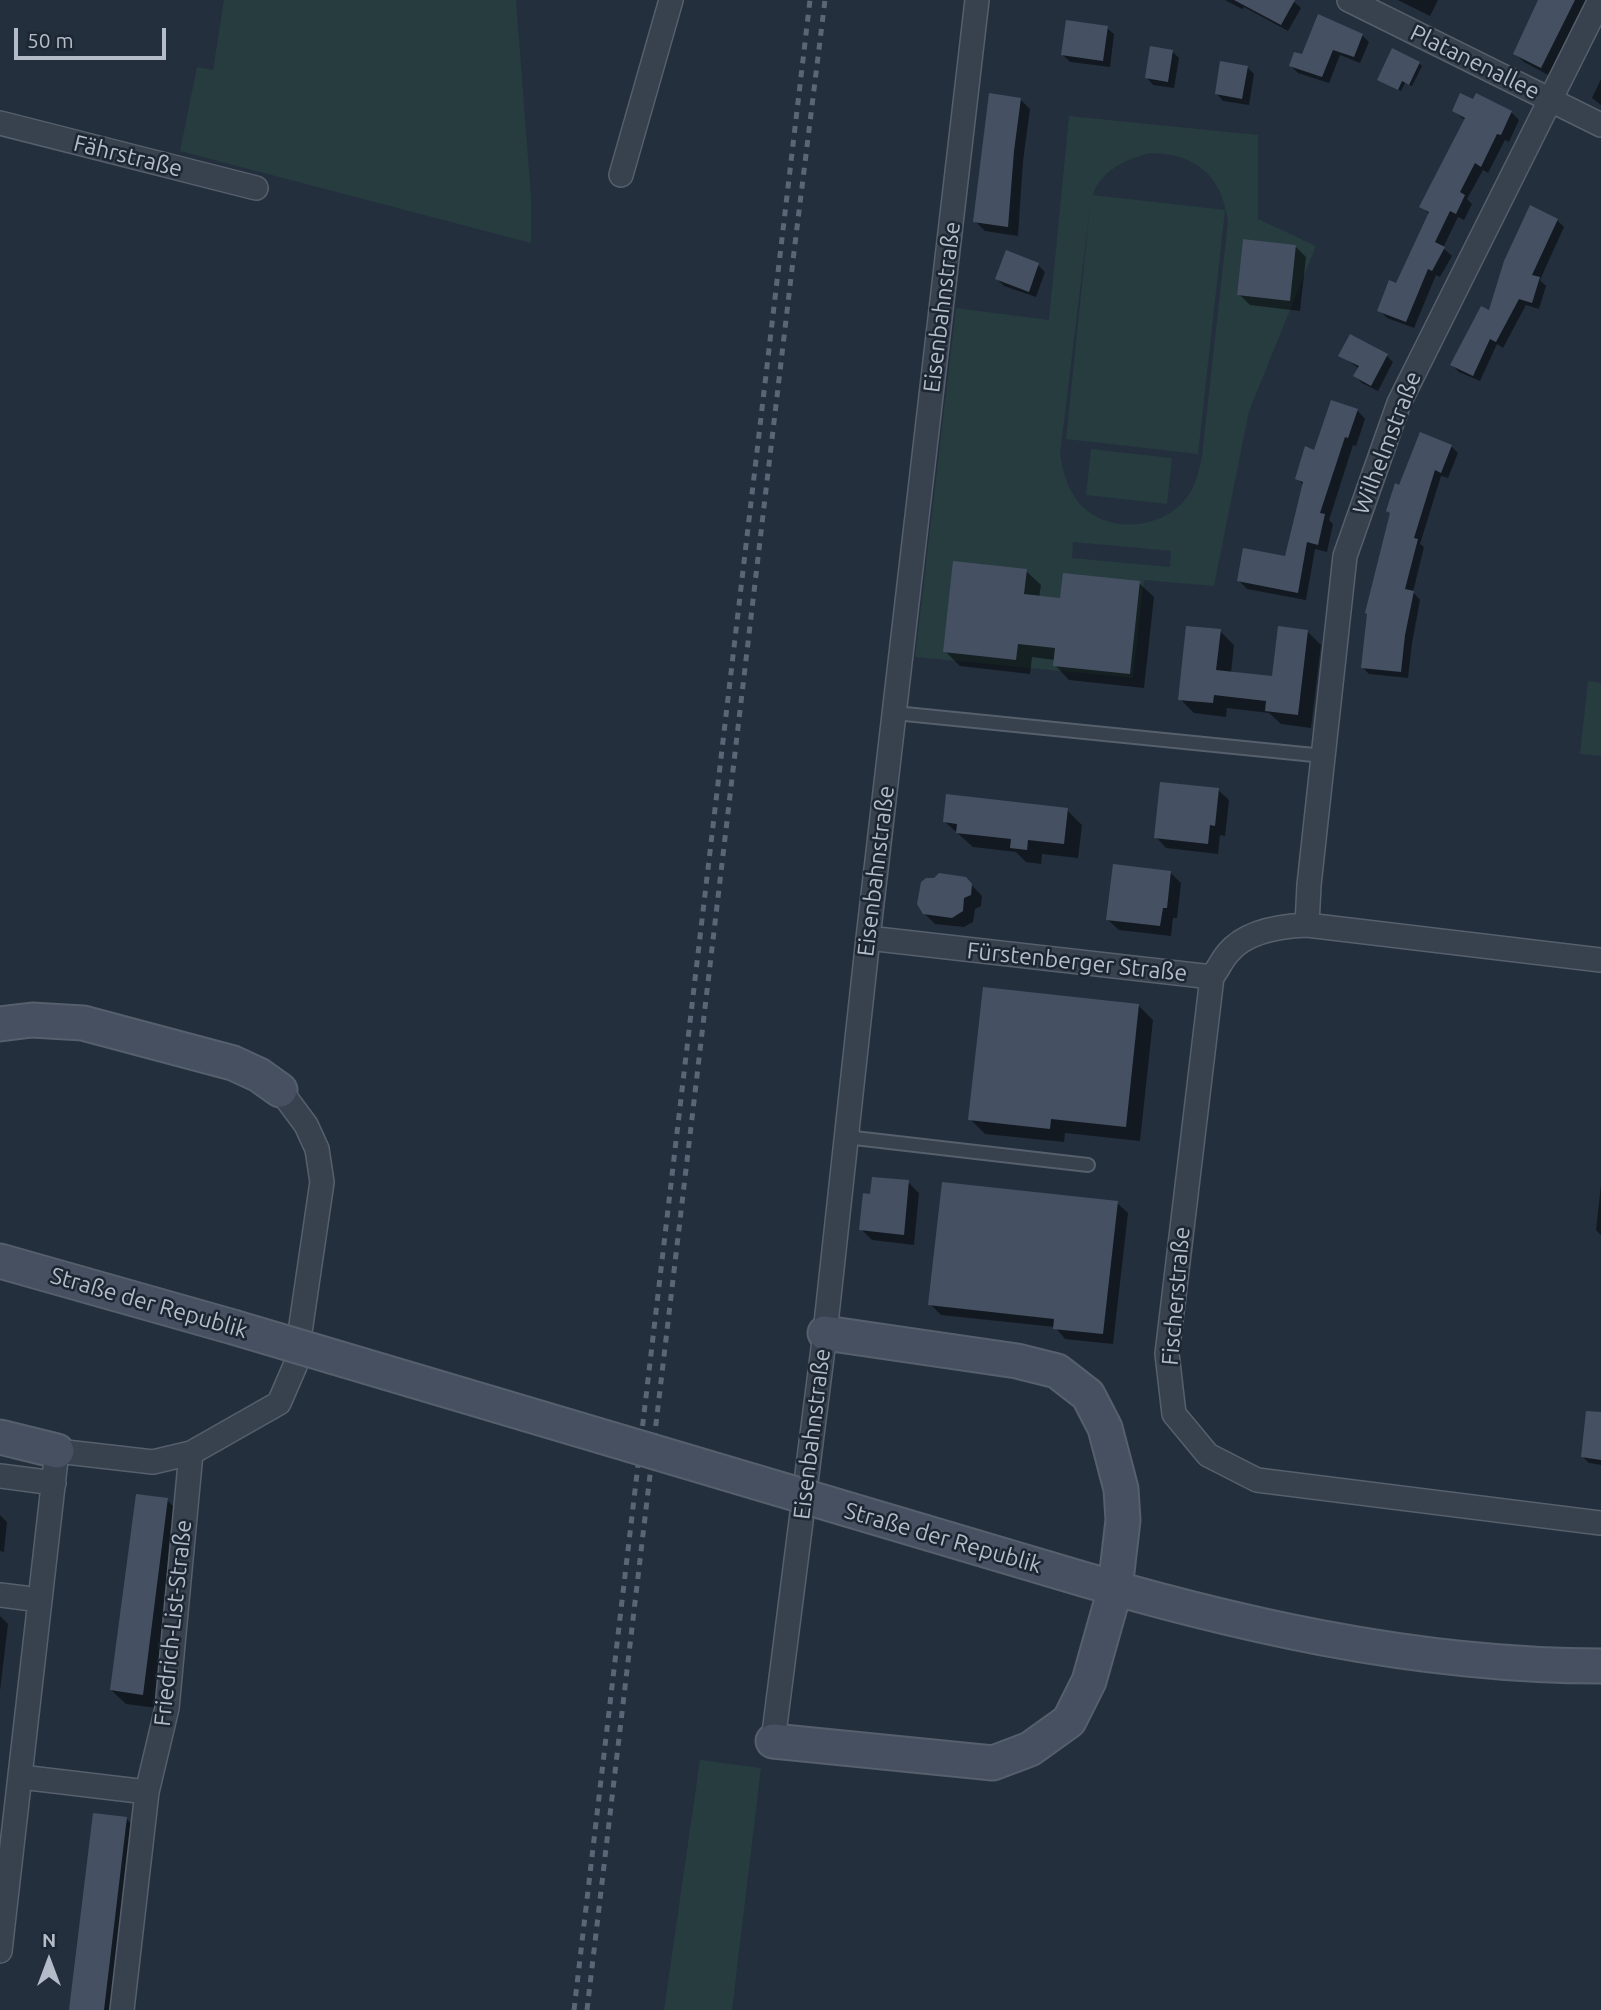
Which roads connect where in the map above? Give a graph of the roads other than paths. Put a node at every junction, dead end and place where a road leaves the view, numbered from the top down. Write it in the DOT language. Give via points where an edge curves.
graph roads {
  1 [pos="671,0"];
  2 [pos="978,0"];
  3 [pos="1349,0"];
  4 [pos="1600,0"];
  5 [pos="1549,99"];
  6 [pos="0,123"];
  7 [pos="1601,125"];
  8 [pos="621,175"];
  9 [pos="256,188"];
  10 [pos="895,713"];
  11 [pos="1324,756"];
  12 [pos="1307,925"];
  13 [pos="867,939"];
  14 [pos="1601,960"];
  15 [pos="1212,977"];
  16 [pos="0,1024"];
  17 [pos="280,1090"];
  18 [pos="846,1137"];
  19 [pos="1088,1165"];
  20 [pos="0,1261"];
  21 [pos="825,1333"];
  22 [pos="0,1437"];
  23 [pos="191,1453"];
  24 [pos="55,1467"];
  25 [pos="0,1476"];
  26 [pos="1601,1523"];
  27 [pos="1115,1589"];
  28 [pos="0,1595"];
  29 [pos="40,1600"];
  30 [pos="1601,1666"];
  31 [pos="773,1741"];
  32 [pos="21,1777"];
  33 [pos="147,1792"];
  34 [pos="2,1924"];
  35 [pos="0,1951"];
  36 [pos="122,2010"];
  1 -- 8 [label="street"];
  2 -- 10 [label="street, Eisenbahnstraße"];
  3 -- 5 [label="street, Platanenallee"];
  4 -- 5 [label="street, Wilhelmstraße"];
  5 -- 7 [label="street, Platanenallee"];
  5 -- 11 [label="street, Wilhelmstraße" via="1399,403 1345,556"];
  6 -- 9 [label="street, Fährstraße"];
  10 -- 11 [label="lane"];
  10 -- 13 [label="street, Eisenbahnstraße"];
  11 -- 12 [label="street, Wilhelmstraße"];
  12 -- 14 [label="street, Fürstenberger Straße"];
  12 -- 15 [label="street, Fürstenberger Straße" via="1258,933 1230,950"];
  13 -- 15 [label="street, Fürstenberger Straße"];
  13 -- 18 [label="street, Eisenbahnstraße"];
  15 -- 26 [label="street, Fischerstraße" via="1167,1354 1174,1414 1208,1455 1257,1480"];
  16 -- 17 [label="main road" via="32,1020 83,1023 233,1063"];
  17 -- 23 [label="street" via="317,1149 322,1182 295,1366 279,1403"];
  18 -- 19 [label="lane"];
  18 -- 21 [label="street, Eisenbahnstraße"];
  20 -- 27 [label="main road, Straße der Republik, bridge"];
  21 -- 27 [label="main road" via="1017,1361 1057,1371 1088,1395 1105,1428 1121,1489 1124,1520"];
  21 -- 31 [label="street, Eisenbahnstraße"];
  22 -- 24 [label="main road"];
  23 -- 24 [label="street" via="153,1462"];
  23 -- 33 [label="street, Friedrich-List-Straße" via="167,1708"];
  24 -- 25 [label="street"];
  24 -- 29 [label="street"];
  27 -- 30 [label="main road, Straße der Republik" via="1270,1628 1390,1651 1548,1666"];
  27 -- 31 [label="main road" via="1089,1681 1069,1721 1030,1749 993,1763"];
  28 -- 29 [label="street"];
  29 -- 32 [label="street"];
  32 -- 33 [label="street"];
  32 -- 34 [label="street"];
  33 -- 36 [label="street, Friedrich-List-Straße"];
  34 -- 35 [label="street"];
}
